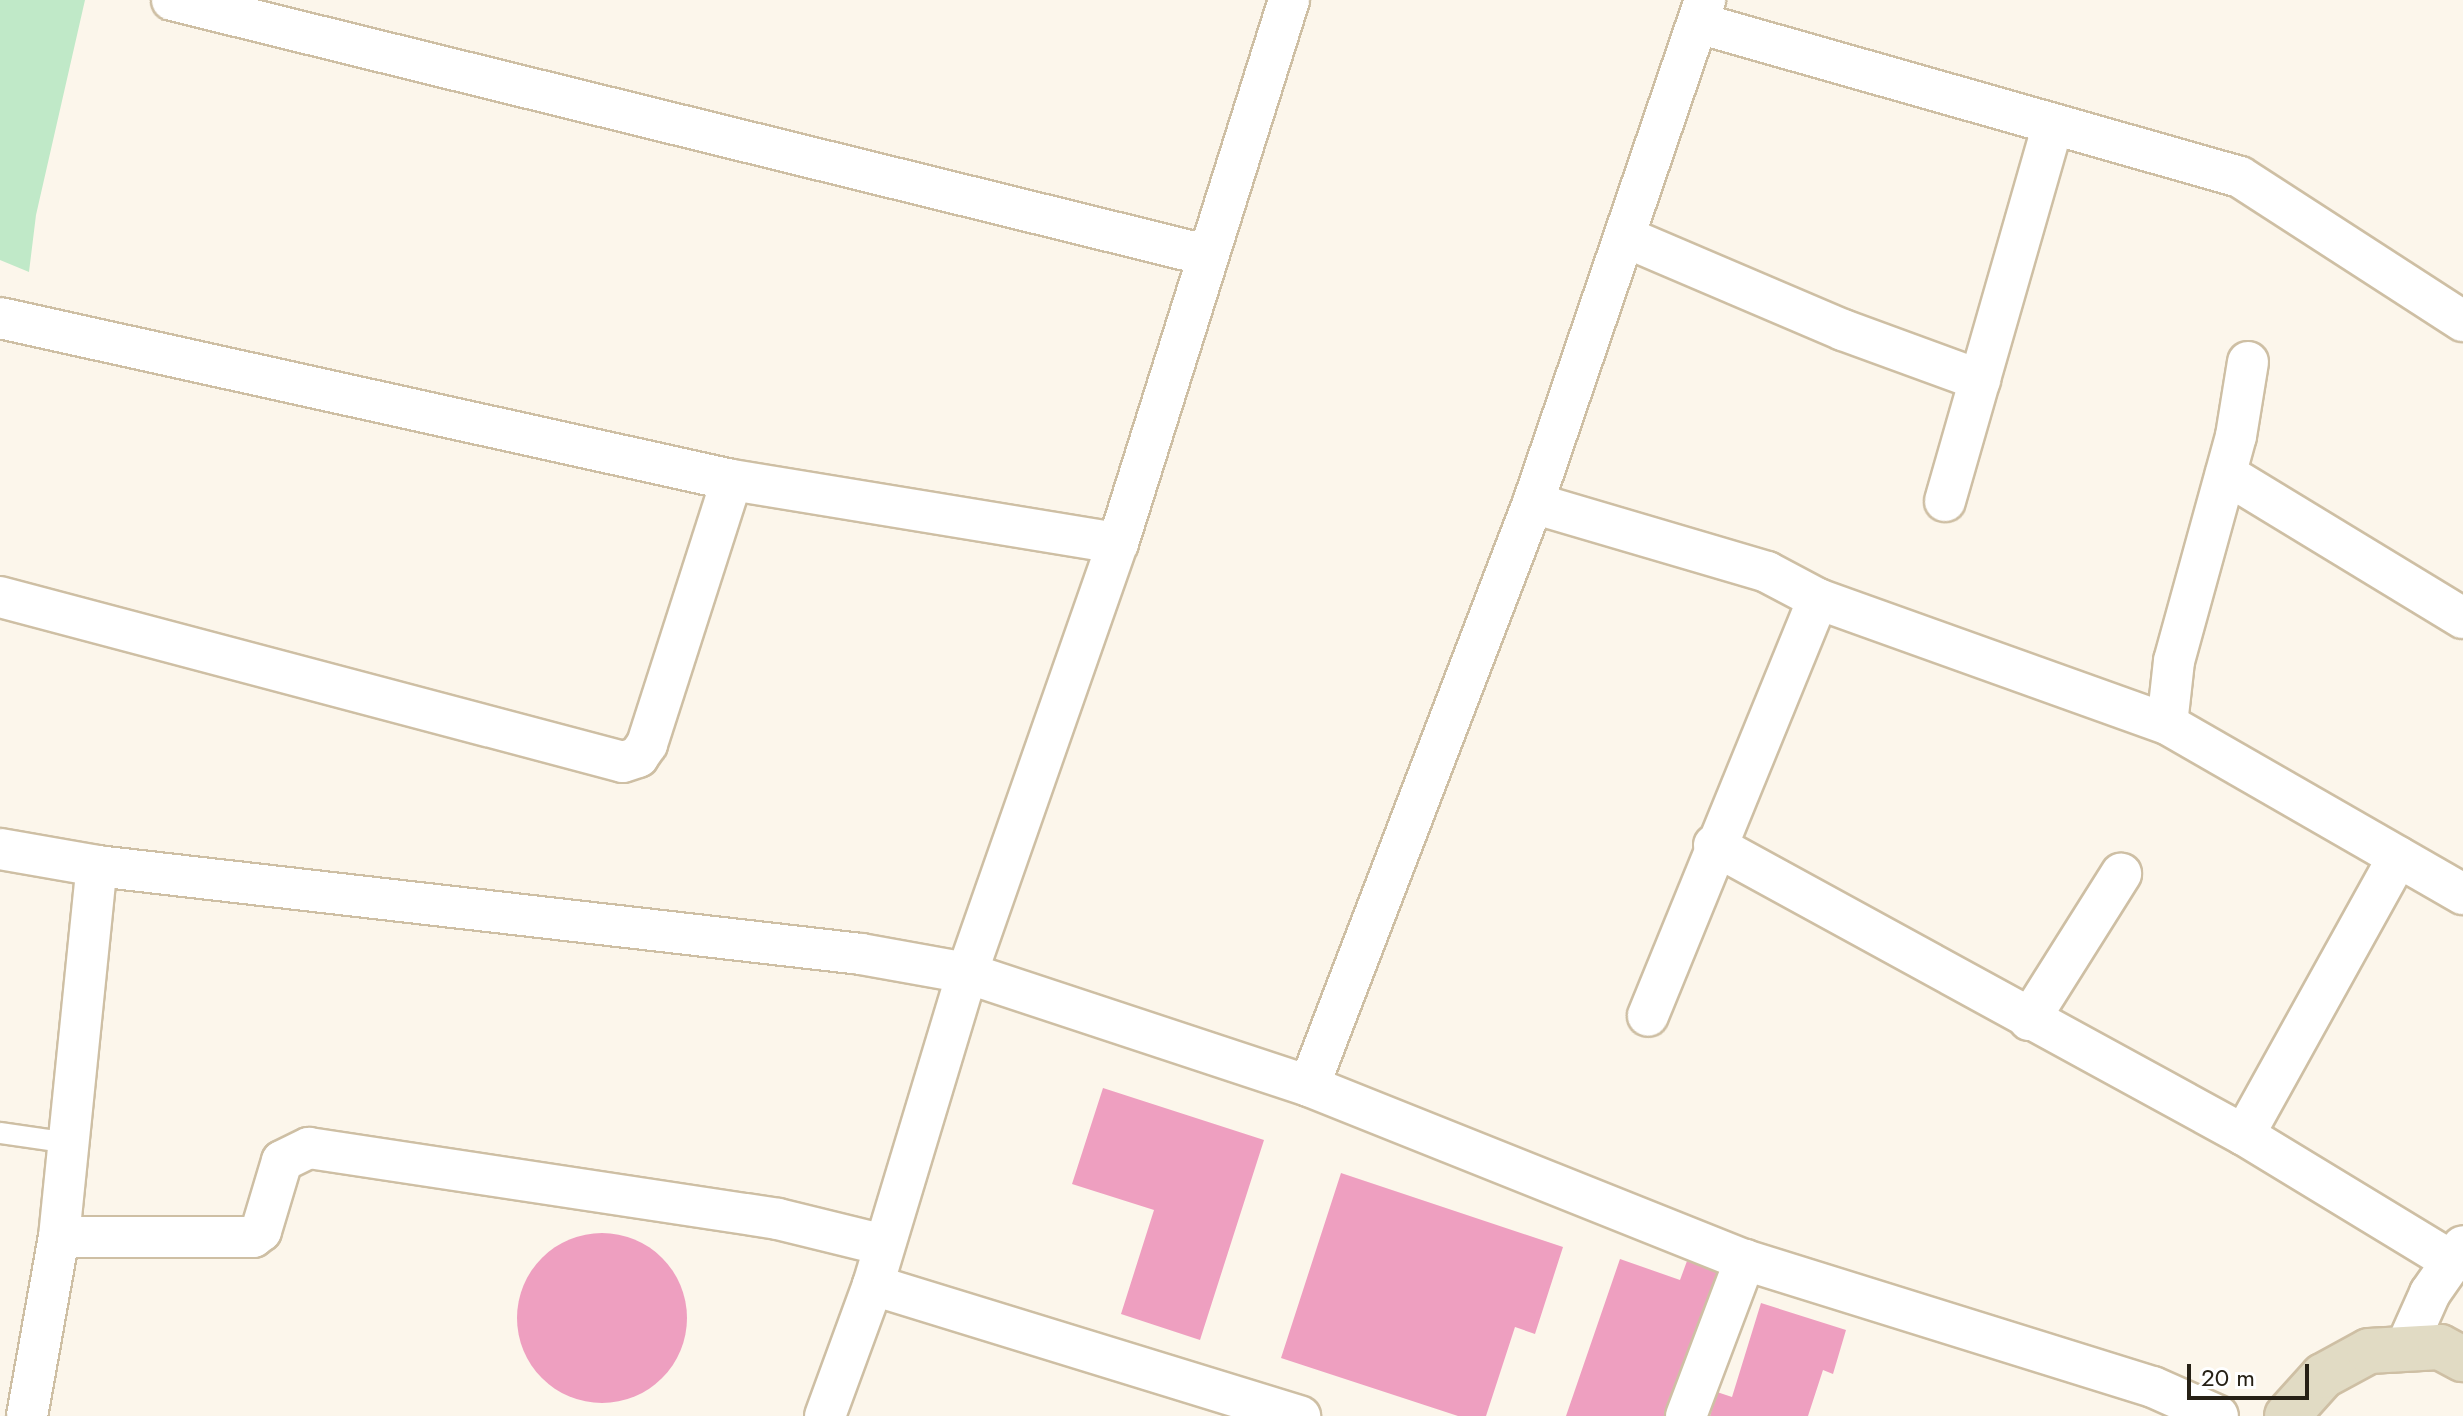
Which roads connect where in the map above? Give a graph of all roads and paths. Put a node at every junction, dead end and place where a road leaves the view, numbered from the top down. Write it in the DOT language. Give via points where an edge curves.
graph roads {
  1 [pos="172,0"];
  2 [pos="1289,0"];
  3 [pos="1702,12"];
  4 [pos="2053,124"];
  5 [pos="1625,237"];
  6 [pos="1206,255"];
  7 [pos="0,318"];
  8 [pos="2463,321"];
  9 [pos="2248,362"];
  10 [pos="1980,380"];
  11 [pos="2226,474"];
  12 [pos="732,480"];
  13 [pos="1945,501"];
  14 [pos="1533,503"];
  15 [pos="1118,543"];
  16 [pos="0,597"];
  17 [pos="1818,599"];
  18 [pos="2463,618"];
  19 [pos="2167,724"];
  20 [pos="1714,845"];
  21 [pos="0,849"];
  22 [pos="2398,857"];
  23 [pos="97,866"];
  24 [pos="2121,874"];
  25 [pos="2463,894"];
  26 [pos="967,973"];
  27 [pos="1648,1016"];
  28 [pos="2029,1020"];
  29 [pos="1309,1086"];
  30 [pos="0,1133"];
  31 [pos="2244,1135"];
  32 [pos="69,1143"];
  33 [pos="59,1237"];
  34 [pos="884,1245"];
  35 [pos="2458,1254"];
  36 [pos="1745,1260"];
  37 [pos="873,1285"];
  38 [pos="2406,1347"];
  39 [pos="2463,1359"];
  40 [pos="27,1416"];
  41 [pos="825,1416"];
  42 [pos="1300,1416"];
  43 [pos="1686,1416"];
  44 [pos="2218,1416"];
  45 [pos="2287,1416"];
  1 -- 6 [label="street"];
  2 -- 6 [label="street"];
  3 -- 4 [label="street"];
  3 -- 5 [label="street"];
  4 -- 8 [label="street" via="2240,177"];
  4 -- 10 [label="street"];
  5 -- 10 [label="street" via="1843,330"];
  5 -- 14 [label="street"];
  6 -- 15 [label="street"];
  7 -- 12 [label="street"];
  9 -- 11 [label="street"];
  10 -- 13 [label="street"];
  11 -- 18 [label="street"];
  11 -- 19 [label="street" via="2174,661"];
  12 -- 15 [label="street"];
  12 -- 16 [label="street" via="647,744 638,757 623,762"];
  14 -- 17 [label="street" via="1767,572"];
  14 -- 29 [label="street"];
  15 -- 26 [label="street"];
  17 -- 19 [label="street"];
  17 -- 20 [label="street"];
  19 -- 22 [label="street"];
  20 -- 27 [label="street"];
  20 -- 28 [label="street"];
  21 -- 23 [label="street"];
  22 -- 25 [label="street"];
  22 -- 31 [label="street"];
  23 -- 26 [label="street" via="861,954"];
  23 -- 32 [label="street"];
  24 -- 28 [label="street"];
  26 -- 29 [label="street"];
  26 -- 34 [label="street"];
  28 -- 31 [label="street"];
  29 -- 36 [label="street"];
  30 -- 32 [label="lane"];
  31 -- 35 [label="street"];
  32 -- 33 [label="street"];
  33 -- 34 [label="street" via="253,1237 261,1231 282,1161 309,1148 732,1211"];
  33 -- 40 [label="street"];
  34 -- 37 [label="street"];
  35 -- 38 [label="street" via="2430,1293"];
  36 -- 43 [label="street"];
  36 -- 44 [label="street" via="2153,1387"];
  37 -- 41 [label="street"];
  37 -- 42 [label="street"];
  38 -- 39 [label="street" via="2440,1347"];
  38 -- 45 [label="street" via="2369,1351 2323,1376"];
}
